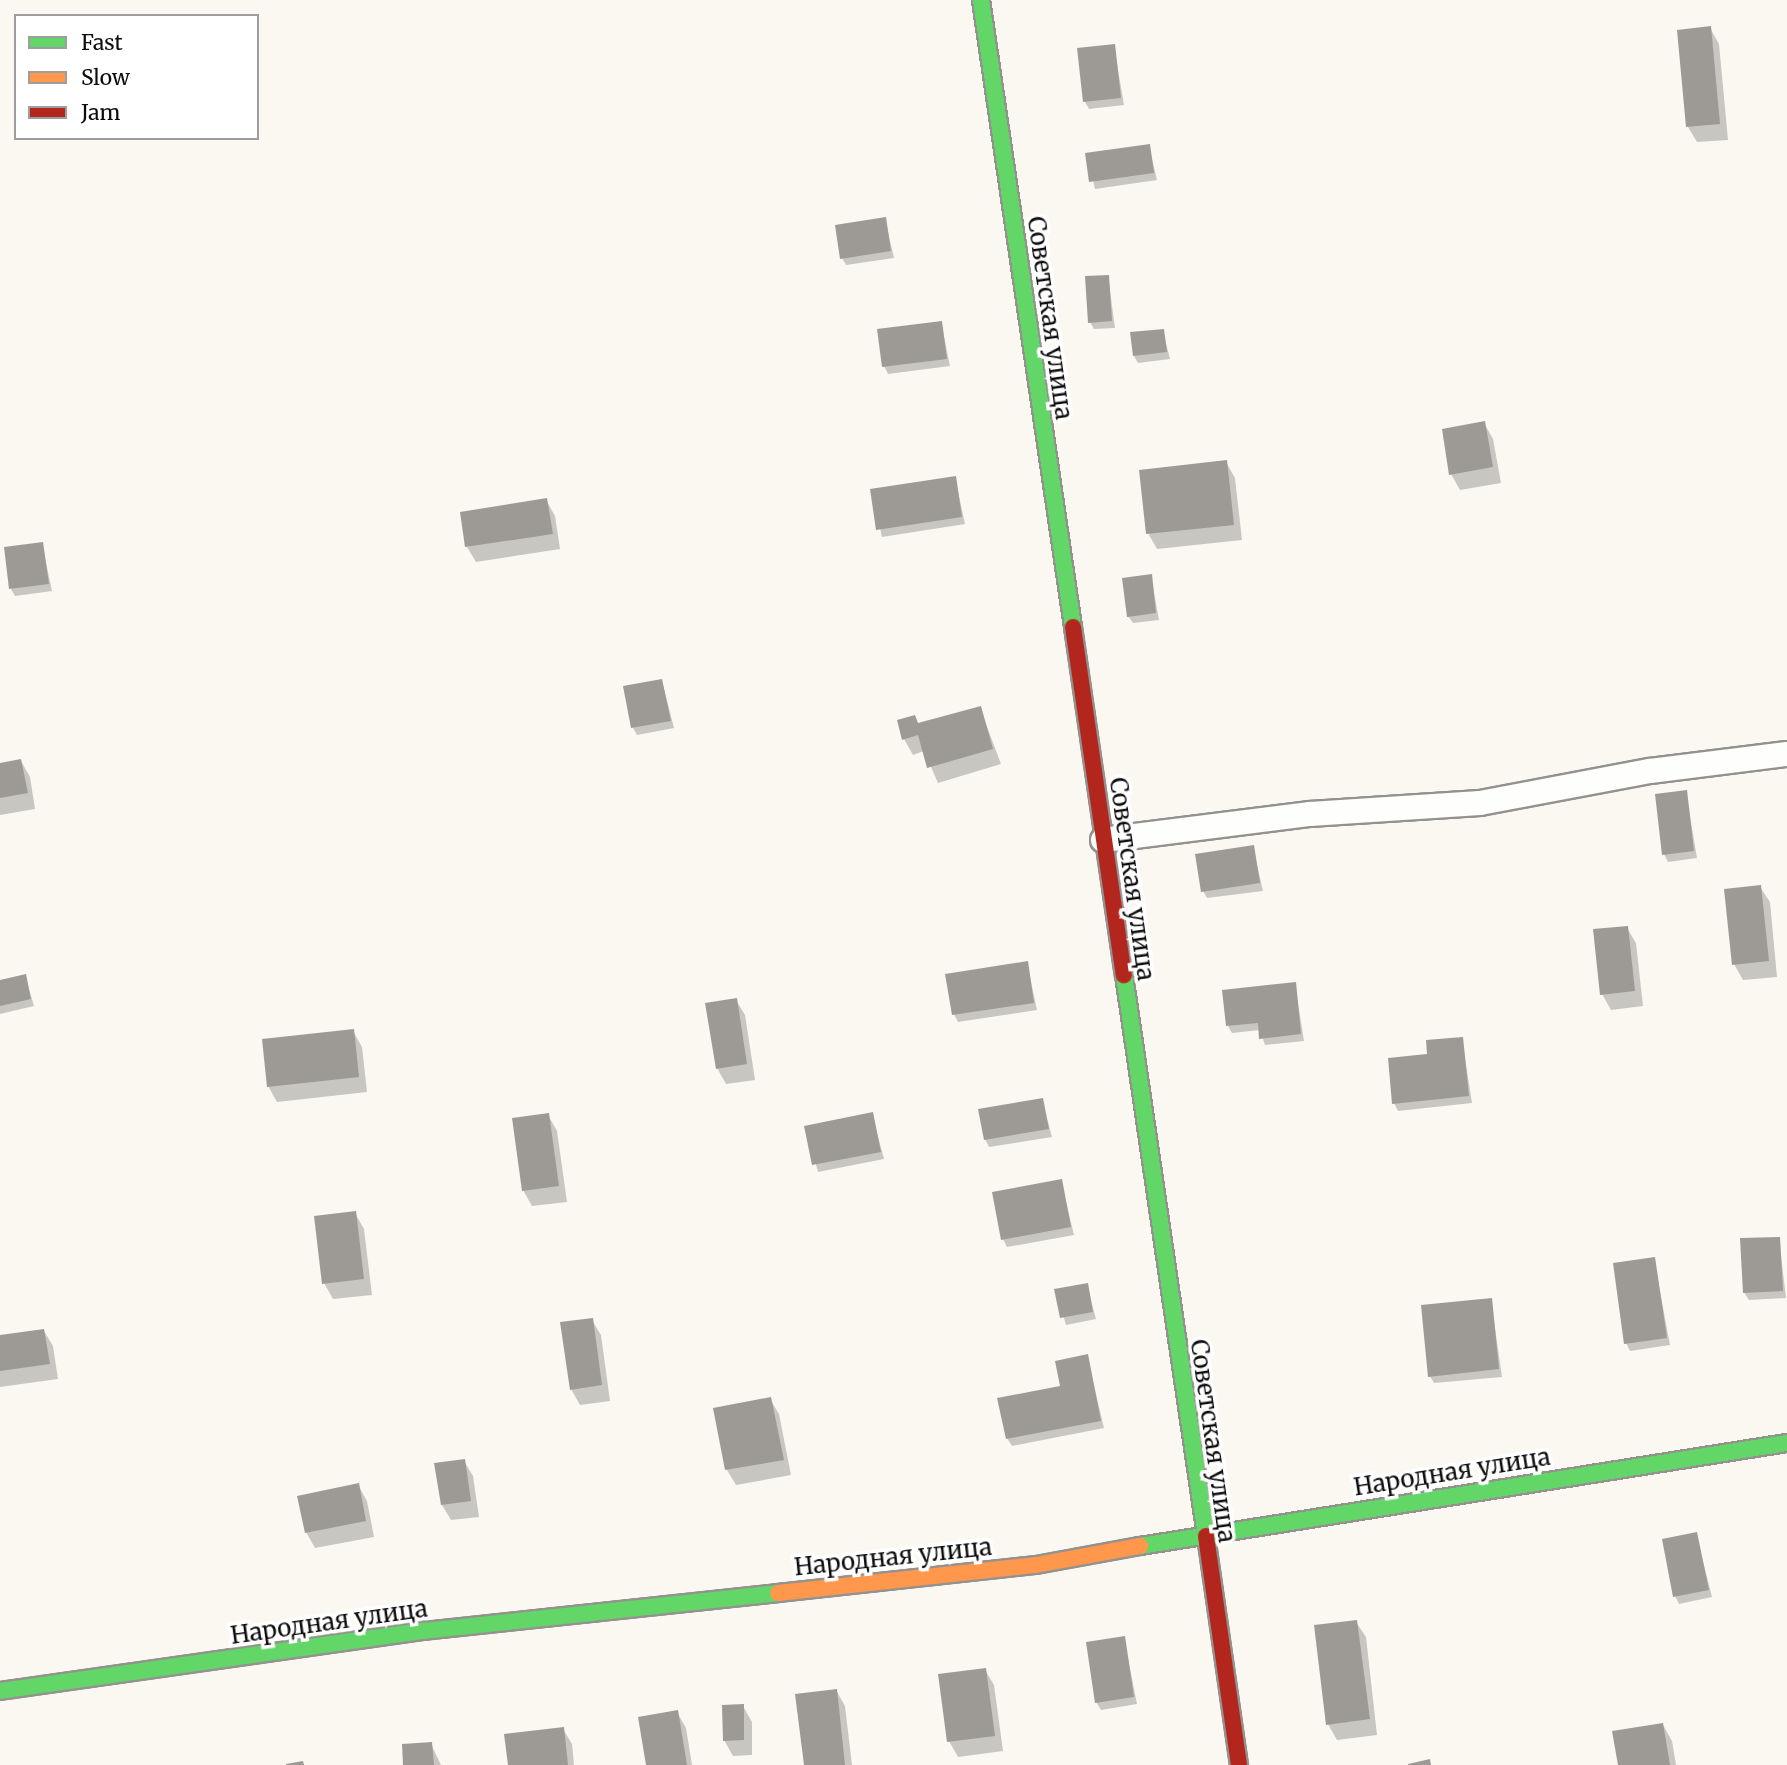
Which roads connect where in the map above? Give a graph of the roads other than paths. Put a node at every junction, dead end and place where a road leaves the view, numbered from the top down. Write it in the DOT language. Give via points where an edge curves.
graph roads {
  1 [pos="981,0"];
  2 [pos="1787,754"];
  3 [pos="1103,840"];
  4 [pos="1787,1443"];
  5 [pos="1203,1534"];
  6 [pos="0,1691"];
  7 [pos="1239,1765"];
  1 -- 3 [label="street, Советская улица"];
  2 -- 3 [label="lane" via="1650,771 1480,803 1310,814"];
  3 -- 5 [label="street, Советская улица"];
  4 -- 5 [label="street, Народная улица"];
  5 -- 6 [label="street, Народная улица" via="1036,1565 423,1631"];
  5 -- 7 [label="street, Советская улица"];
}
